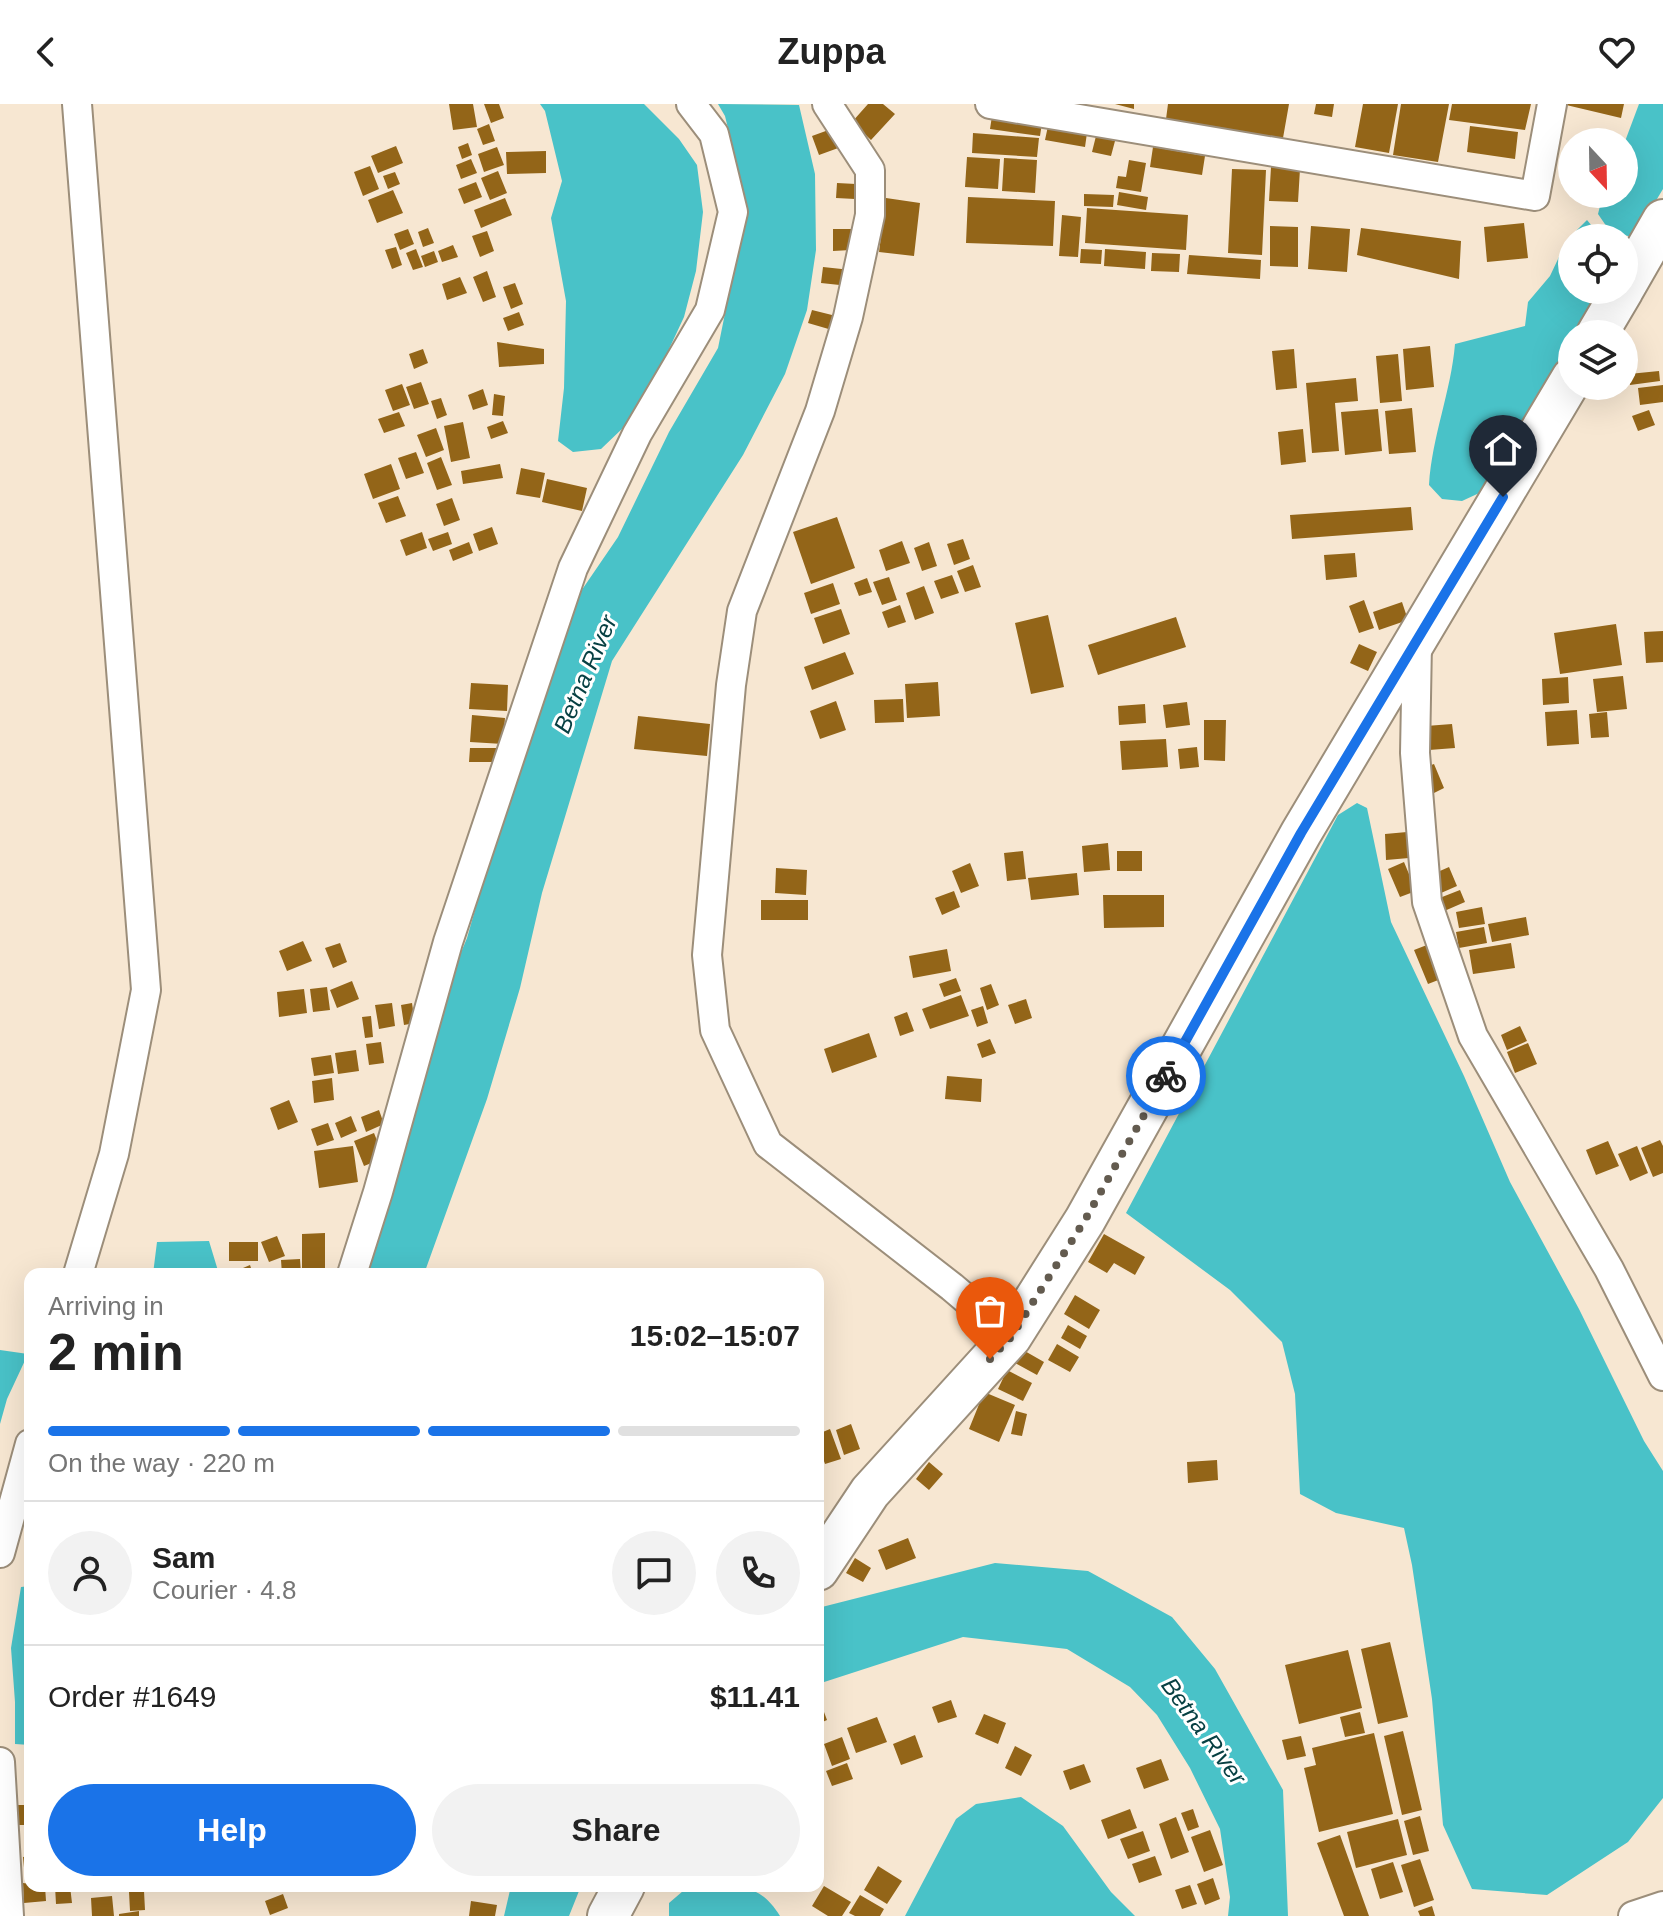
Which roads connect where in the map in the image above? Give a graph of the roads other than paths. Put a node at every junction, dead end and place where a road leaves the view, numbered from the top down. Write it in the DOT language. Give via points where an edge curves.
graph roads {
  1 [pos="77,104"];
  2 [pos="691,104"];
  3 [pos="827,104"];
  4 [pos="990,104"];
  5 [pos="1552,104"];
  6 [pos="1663,220"];
  7 [pos="1638,263"];
  8 [pos="1559,400"];
  9 [pos="1417,641"];
  10 [pos="80,1268"];
  11 [pos="354,1268"];
  12 [pos="1011,1337"];
  13 [pos="1663,1376"];
  14 [pos="24,1466"];
  15 [pos="0,1553"];
  16 [pos="824,1561"];
  17 [pos="0,1762"];
  18 [pos="621,1892"];
  19 [pos="1663,1906"];
  20 [pos="9,1916"];
  21 [pos="608,1916"];
  22 [pos="1633,1916"];
  1 -- 10 [label="street" via="146,990 114,1154"];
  2 -- 11 [label="street" via="714,134 733,212 710,310 637,434 573,568 448,942"];
  3 -- 12 [label="street" via="870,170 870,215 820,411 742,611 707,955 715,1030 768,1144"];
  4 -- 5 [label="street" via="1535,196"];
  6 -- 7 [label="highway"];
  8 -- 9 [label="highway"];
  9 -- 12 [label="highway" via="1301,833 1085,1220"];
  9 -- 13 [label="street" via="1415,753 1427,902 1473,1036 1609,1269"];
  12 -- 16 [label="highway" via="870,1492"];
  14 -- 15 [label="street"];
  17 -- 20 [label="street"];
  18 -- 21 [label="highway"];
  19 -- 22 [label="street"];
}
